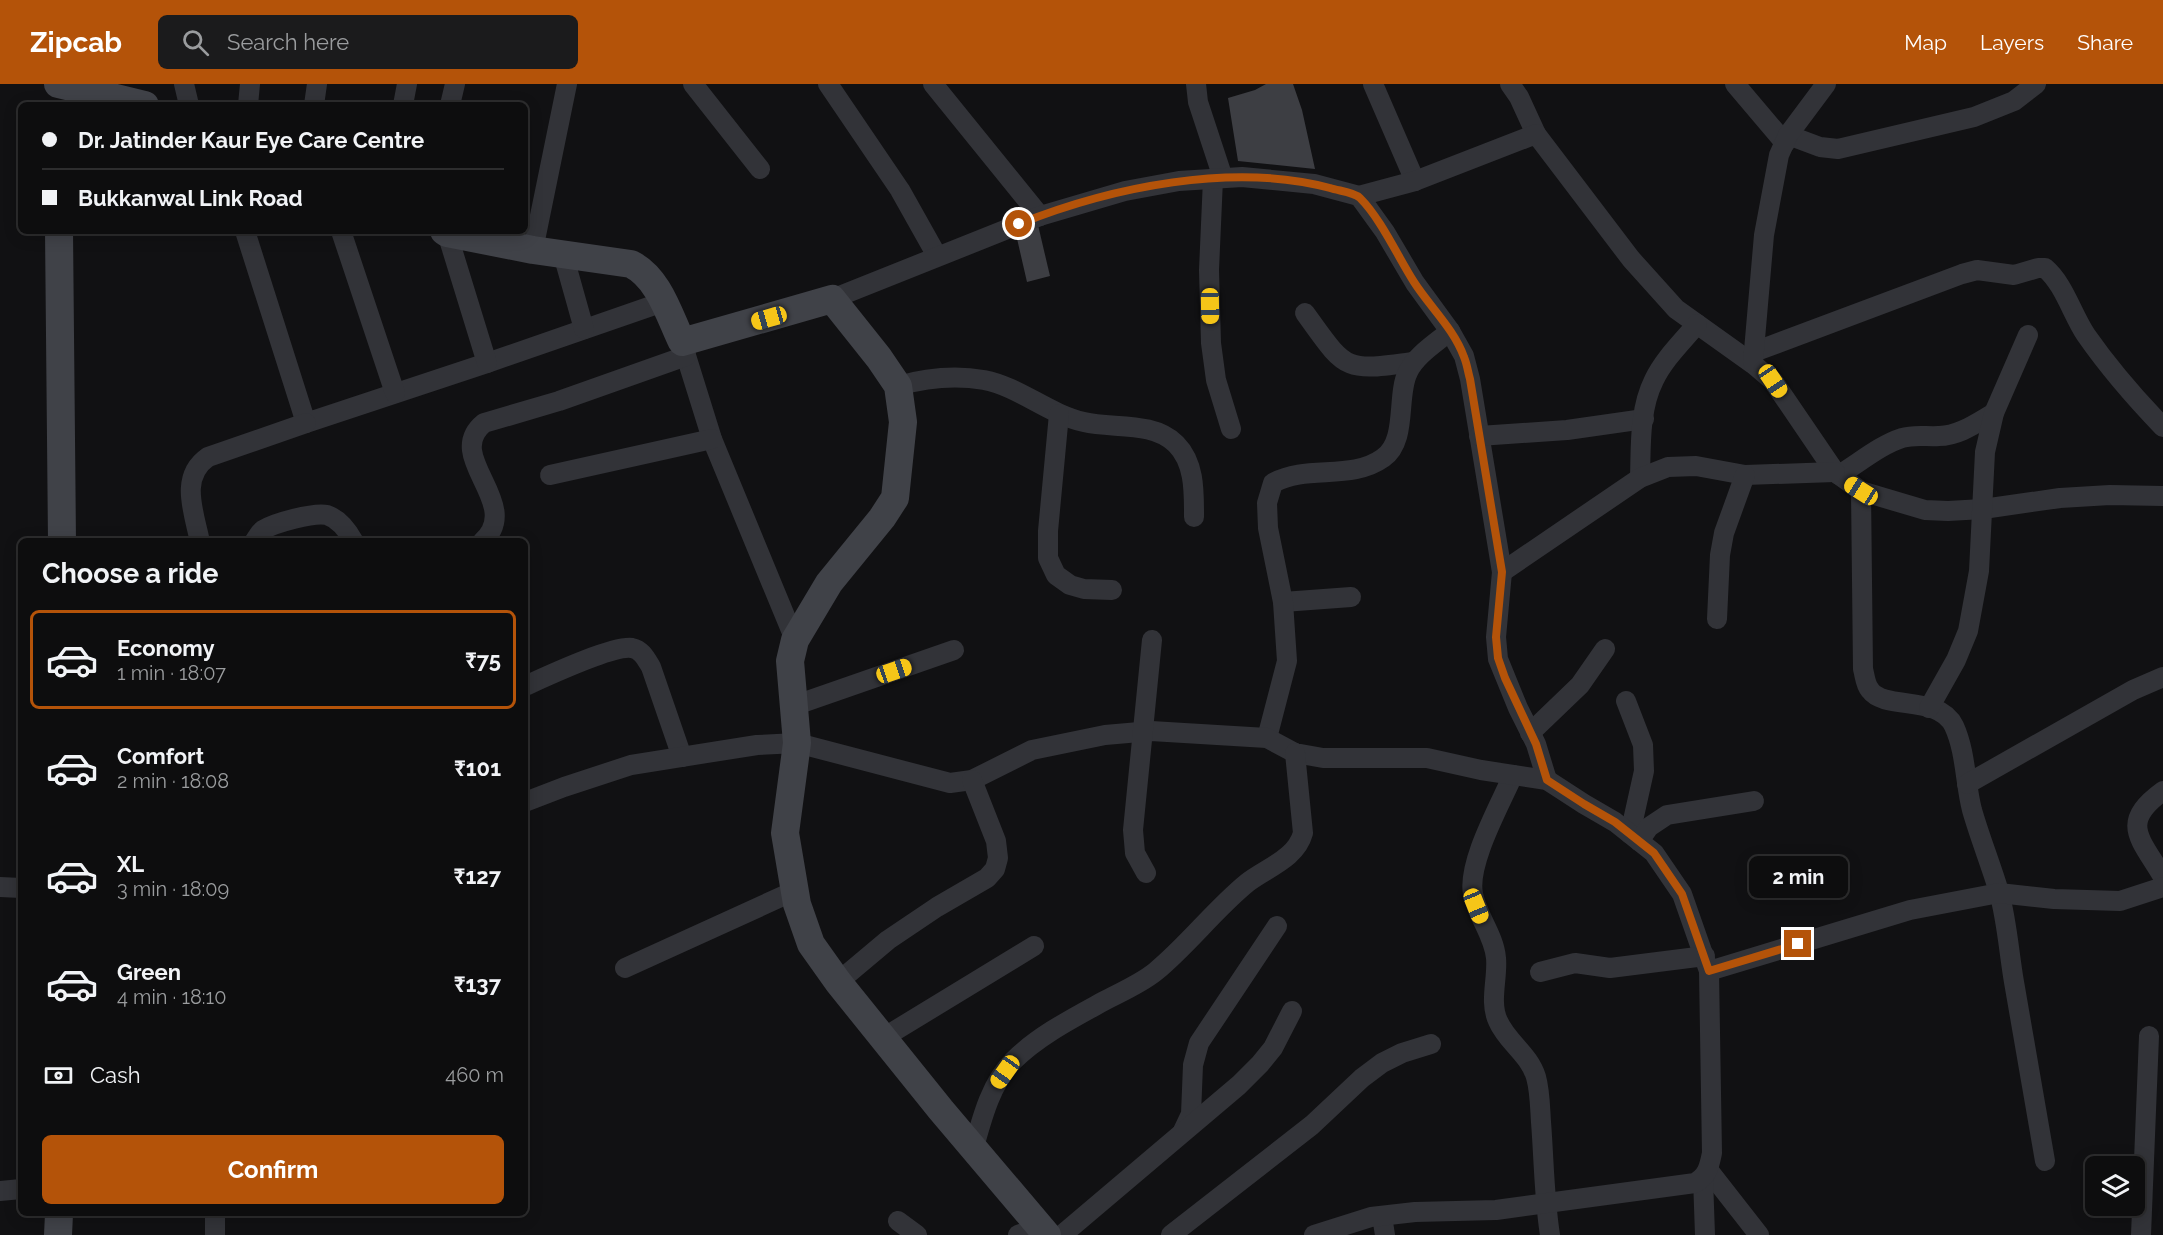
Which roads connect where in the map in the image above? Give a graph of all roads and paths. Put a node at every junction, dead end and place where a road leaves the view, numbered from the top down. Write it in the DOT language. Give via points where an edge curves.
graph roads {
  1 [pos="58,84"];
  2 [pos="184,84"];
  3 [pos="250,84"];
  4 [pos="317,84"];
  5 [pos="407,84"];
  6 [pos="455,84"];
  7 [pos="567,84"];
  8 [pos="828,84"];
  9 [pos="933,84"];
  10 [pos="1373,84"];
  11 [pos="1510,84"];
  12 [pos="1736,84"];
  13 [pos="1826,84"];
  14 [pos="2036,84"];
  15 [pos="1195,85"];
  16 [pos="698,86"];
  17 [pos="58,102"];
  18 [pos="133,102"];
  19 [pos="188,102"];
  20 [pos="248,102"];
  21 [pos="314,102"];
  22 [pos="404,102"];
  23 [pos="451,102"];
  24 [pos="1536,134"];
  25 [pos="1786,139"];
  26 [pos="760,169"];
  27 [pos="1218,179"];
  28 [pos="1415,181"];
  29 [pos="1359,196"];
  30 [pos="534,200"];
  31 [pos="1040,216"];
  32 [pos="59,234"];
  33 [pos="246,234"];
  34 [pos="342,234"];
  35 [pos="447,234"];
  36 [pos="456,234"];
  37 [pos="533,250"];
  38 [pos="563,254"];
  39 [pos="937,256"];
  40 [pos="832,299"];
  41 [pos="663,302"];
  42 [pos="1305,313"];
  43 [pos="1697,324"];
  44 [pos="584,329"];
  45 [pos="1450,331"];
  46 [pos="2028,335"];
  47 [pos="684,349"];
  48 [pos="1754,358"];
  49 [pos="1413,362"];
  50 [pos="487,363"];
  51 [pos="898,386"];
  52 [pos="395,393"];
  53 [pos="1994,413"];
  54 [pos="1059,414"];
  55 [pos="1644,419"];
  56 [pos="306,423"];
  57 [pos="2163,427"];
  58 [pos="1231,429"];
  59 [pos="1479,436"];
  60 [pos="711,439"];
  61 [pos="1837,474"];
  62 [pos="550,475"];
  63 [pos="1745,475"];
  64 [pos="1640,478"];
  65 [pos="1861,491"];
  66 [pos="2163,496"];
  67 [pos="1983,509"];
  68 [pos="1194,517"];
  69 [pos="62,538"];
  70 [pos="199,538"];
  71 [pos="257,538"];
  72 [pos="351,538"];
  73 [pos="485,538"];
  74 [pos="1502,572"];
  75 [pos="1112,590"];
  76 [pos="1351,597"];
  77 [pos="1283,602"];
  78 [pos="1717,619"];
  79 [pos="795,640"];
  80 [pos="1152,640"];
  81 [pos="1605,649"];
  82 [pos="954,650"];
  83 [pos="2163,677"];
  84 [pos="528,685"];
  85 [pos="1626,701"];
  86 [pos="793,706"];
  87 [pos="1929,708"];
  88 [pos="1142,731"];
  89 [pos="1530,733"];
  90 [pos="1267,738"];
  91 [pos="797,743"];
  92 [pos="1295,753"];
  93 [pos="682,757"];
  94 [pos="1513,775"];
  95 [pos="972,780"];
  96 [pos="1547,780"];
  97 [pos="1967,784"];
  98 [pos="2163,790"];
  99 [pos="528,796"];
  100 [pos="1754,801"];
  101 [pos="1635,837"];
  102 [pos="1146,873"];
  103 [pos="2163,877"];
  104 [pos="0,887"];
  105 [pos="2163,887"];
  106 [pos="18,888"];
  107 [pos="794,891"];
  108 [pos="1999,893"];
  109 [pos="1277,926"];
  110 [pos="1034,946"];
  111 [pos="1707,963"];
  112 [pos="625,968"];
  113 [pos="1540,972"];
  114 [pos="838,982"];
  115 [pos="1292,1011"];
  116 [pos="2150,1036"];
  117 [pos="883,1038"];
  118 [pos="1431,1044"];
  119 [pos="1182,1134"];
  120 [pos="974,1147"];
  121 [pos="2045,1161"];
  122 [pos="1706,1174"];
  123 [pos="18,1189"];
  124 [pos="0,1191"];
  125 [pos="1545,1204"];
  126 [pos="59,1216"];
  127 [pos="215,1216"];
  128 [pos="898,1221"];
  129 [pos="1383,1225"];
  130 [pos="1041,1233"];
  131 [pos="58,1235"];
  132 [pos="215,1235"];
  133 [pos="916,1235"];
  134 [pos="1171,1235"];
  135 [pos="1314,1235"];
  136 [pos="1550,1235"];
  137 [pos="1705,1235"];
  138 [pos="1759,1235"];
  139 [pos="2140,1235"];
  1 -- 17 [label="street"];
  1 -- 18 [label="street"];
  2 -- 19 [label="street"];
  3 -- 20 [label="street"];
  4 -- 21 [label="street"];
  5 -- 22 [label="street"];
  6 -- 23 [label="street"];
  7 -- 30 [label="street"];
  8 -- 39 [label="street" via="900,190"];
  9 -- 31 [label="street"];
  10 -- 28 [label="street"];
  11 -- 24 [label="street"];
  12 -- 25 [label="street"];
  13 -- 25 [label="street"];
  14 -- 25 [label="street" via="2014,101 1974,117 1838,150"];
  15 -- 27 [label="street"];
  16 -- 26 [label="street"];
  24 -- 28 [label="street"];
  24 -- 43 [label="street" via="1631,259 1676,309"];
  25 -- 48 [label="street" via="1779,155 1764,234"];
  27 -- 29 [label="street" via="1242,177 1314,184"];
  27 -- 31 [label="street" via="1179,181 1125,191"];
  27 -- 58 [label="street" via="1209,270 1210,343"];
  28 -- 29 [label="street"];
  29 -- 45 [label="street"];
  30 -- 37 [label="street"];
  31 -- 39 [label="street"];
  32 -- 69 [label="street"];
  33 -- 56 [label="street"];
  34 -- 52 [label="street"];
  35 -- 50 [label="street"];
  36 -- 37 [label="street"];
  37 -- 38 [label="street"];
  38 -- 41 [label="street" via="631,264 651,279"];
  38 -- 44 [label="street"];
  39 -- 40 [label="street"];
  40 -- 47 [label="street"];
  40 -- 51 [label="street"];
  41 -- 44 [label="street"];
  41 -- 47 [label="street"];
  42 -- 49 [label="street" via="1344,362 1374,368"];
  43 -- 48 [label="street"];
  43 -- 55 [label="street" via="1654,380"];
  44 -- 50 [label="street"];
  45 -- 49 [label="street"];
  45 -- 59 [label="street" via="1464,356"];
  46 -- 53 [label="street"];
  47 -- 60 [label="street"];
  47 -- 73 [label="street" via="559,401 484,423 476,430 471,440 473,456 496,517"];
  48 -- 57 [label="street" via="1962,274 1977,270 2014,275 2045,268 2110,369"];
  48 -- 61 [label="street"];
  49 -- 77 [label="street" via="1406,374 1397,434 1385,457 1357,469 1298,473 1273,483 1267,503 1268,528"];
  50 -- 52 [label="street"];
  51 -- 54 [label="street" via="922,379 983,380 1008,387"];
  51 -- 79 [label="street" via="903,422 895,498 828,584"];
  52 -- 56 [label="street"];
  53 -- 61 [label="street" via="1955,434 1893,441"];
  53 -- 67 [label="street" via="1985,452"];
  54 -- 68 [label="street" via="1085,422 1152,430 1176,444 1191,471"];
  54 -- 75 [label="street" via="1048,558 1056,575 1070,585"];
  55 -- 59 [label="street" via="1567,430"];
  55 -- 64 [label="street"];
  56 -- 70 [label="street" via="199,462 193,471 190,492"];
  59 -- 74 [label="street"];
  60 -- 62 [label="street"];
  60 -- 79 [label="street"];
  61 -- 63 [label="street"];
  61 -- 65 [label="street"];
  63 -- 64 [label="street" via="1696,466 1668,467"];
  63 -- 78 [label="street" via="1724,533"];
  64 -- 74 [label="street"];
  65 -- 67 [label="street" via="1925,510"];
  65 -- 87 [label="street" via="1866,681 1877,697"];
  66 -- 67 [label="street" via="2060,498"];
  67 -- 87 [label="street" via="1979,571 1968,631"];
  71 -- 72 [label="street" via="261,531 277,523 327,515 341,524"];
  74 -- 89 [label="street" via="1498,658"];
  76 -- 77 [label="street"];
  77 -- 90 [label="street" via="1287,661"];
  79 -- 86 [label="street" via="790,661"];
  80 -- 88 [label="street"];
  81 -- 89 [label="street" via="1580,685"];
  82 -- 86 [label="street"];
  83 -- 97 [label="street"];
  84 -- 93 [label="street" via="622,648 634,649 651,667"];
  85 -- 101 [label="street" via="1643,745 1644,771"];
  86 -- 91 [label="street"];
  87 -- 97 [label="street" via="1952,723 1960,741"];
  88 -- 90 [label="street"];
  88 -- 95 [label="street" via="1032,750"];
  88 -- 102 [label="street" via="1133,842"];
  89 -- 96 [label="street"];
  90 -- 92 [label="street"];
  91 -- 93 [label="street"];
  91 -- 95 [label="street" via="950,783"];
  91 -- 107 [label="street" via="784,833"];
  92 -- 94 [label="street" via="1323,758 1427,758"];
  92 -- 120 [label="street" via="1303,833 1300,844 1228,899 1154,972 1077,1016 1012,1062 983,1113"];
  93 -- 99 [label="street" via="631,765"];
  94 -- 96 [label="street"];
  94 -- 125 [label="street" via="1477,859 1472,874 1473,893 1496,957 1497,1019 1536,1076"];
  95 -- 114 [label="street" via="996,841 995,869 987,878 888,940"];
  96 -- 101 [label="street"];
  97 -- 108 [label="street"];
  98 -- 103 [label="street" via="2139,812 2136,826"];
  100 -- 101 [label="street" via="1667,815"];
  101 -- 111 [label="street" via="1654,853 1682,894"];
  104 -- 106 [label="street"];
  105 -- 108 [label="street" via="2120,901"];
  107 -- 112 [label="street"];
  107 -- 114 [label="street" via="811,945"];
  108 -- 111 [label="street" via="1910,910"];
  108 -- 121 [label="street"];
  109 -- 119 [label="street" via="1199,1042 1192,1065 1191,1114"];
  110 -- 117 [label="street"];
  111 -- 113 [label="street" via="1610,968 1575,963"];
  111 -- 122 [label="street" via="1712,1153"];
  114 -- 117 [label="street"];
  115 -- 119 [label="street" via="1260,1064"];
  116 -- 139 [label="street"];
  117 -- 120 [label="street"];
  118 -- 134 [label="street" via="1382,1063 1312,1125"];
  119 -- 130 [label="street"];
  120 -- 130 [label="street"];
  122 -- 125 [label="street" via="1695,1183"];
  122 -- 137 [label="street"];
  122 -- 138 [label="street"];
  123 -- 124 [label="street"];
  125 -- 129 [label="street"];
  125 -- 136 [label="street"];
  126 -- 131 [label="street"];
  127 -- 132 [label="street"];
  128 -- 133 [label="street"];
  129 -- 135 [label="street" via="1371,1217"];
}
